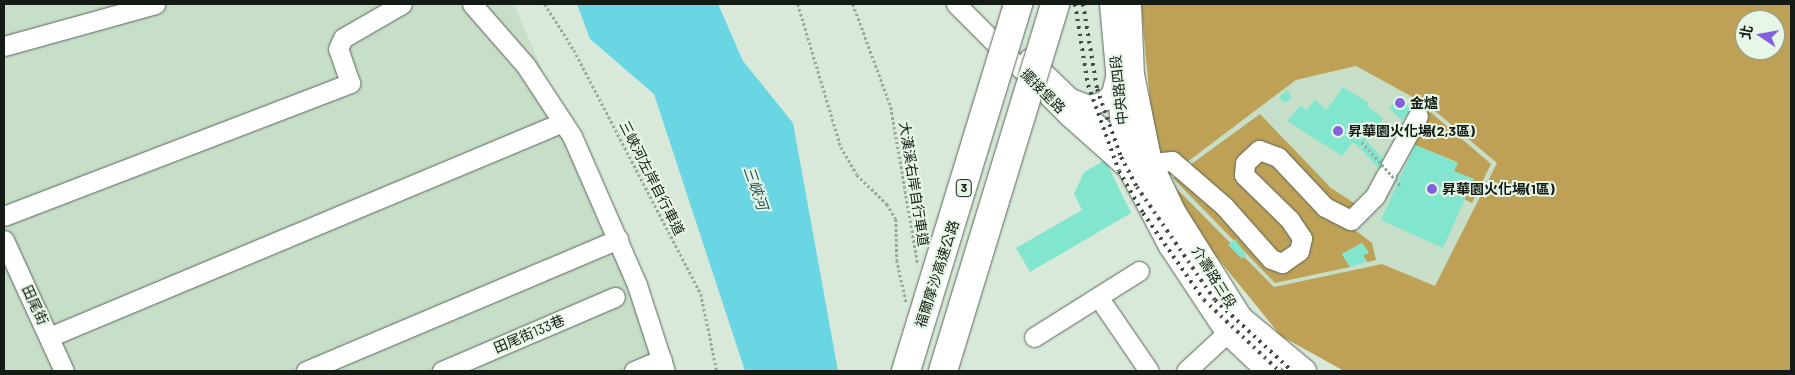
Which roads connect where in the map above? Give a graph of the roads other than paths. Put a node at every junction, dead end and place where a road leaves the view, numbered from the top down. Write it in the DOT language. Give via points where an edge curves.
graph roads {
  1 [pos="156,4"];
  2 [pos="402,4"];
  3 [pos="472,4"];
  4 [pos="956,4"];
  5 [pos="972,4"];
  6 [pos="1018,4"];
  7 [pos="1054,4"];
  8 [pos="1112,4"];
  9 [pos="1128,4"];
  10 [pos="4,46"];
  11 [pos="1116,72"];
  12 [pos="1071,98"];
  13 [pos="1418,116"];
  14 [pos="563,122"];
  15 [pos="1125,151"];
  16 [pos="1142,169"];
  17 [pos="4,216"];
  18 [pos="618,238"];
  19 [pos="4,240"];
  20 [pos="1139,271"];
  21 [pos="616,297"];
  22 [pos="1099,298"];
  23 [pos="1228,332"];
  24 [pos="49,337"];
  25 [pos="1034,337"];
  26 [pos="663,365"];
  27 [pos="64,371"];
  28 [pos="306,371"];
  29 [pos="442,371"];
  30 [pos="634,371"];
  31 [pos="906,371"];
  32 [pos="943,371"];
  33 [pos="1149,371"];
  34 [pos="1186,371"];
  35 [pos="1269,371"];
  36 [pos="1304,371"];
  1 -- 10 [label="street"];
  2 -- 17 [label="street" via="343,38 338,49 350,83"];
  3 -- 14 [label="street" via="526,66"];
  4 -- 16 [label="street, 擺接堡路" via="1069,117"];
  5 -- 12 [label="street, 擺接堡路"];
  6 -- 31 [label="highway, 福爾摩沙高速公路 / 3, bridge"];
  7 -- 32 [label="highway, bridge"];
  8 -- 11 [label="main road, 中央路四段"];
  9 -- 16 [label="main road, 中央路四段"];
  11 -- 12 [label="street" via="1111,93 1103,101 1089,104"];
  11 -- 15 [label="main road, 中央路四段"];
  12 -- 15 [label="street, 擺接堡路"];
  13 -- 16 [label="street" via="1375,196 1351,220 1325,207 1278,158 1259,150 1244,163 1244,175 1290,220 1302,238 1299,251 1282,263 1271,259 1224,206 1172,161"];
  14 -- 18 [label="street"];
  14 -- 24 [label="street"];
  15 -- 16 [label="main road, 中央路四段"];
  16 -- 23 [label="main road, 介壽路三段" via="1171,246"];
  16 -- 36 [label="main road, 介壽路三段" via="1174,213 1240,318"];
  18 -- 26 [label="street"];
  18 -- 28 [label="street"];
  19 -- 24 [label="street, 田尾街"];
  20 -- 22 [label="street"];
  21 -- 29 [label="street, 田尾街133巷"];
  22 -- 25 [label="street"];
  22 -- 33 [label="street"];
  23 -- 34 [label="street"];
  23 -- 35 [label="main road, 介壽路三段"];
  24 -- 27 [label="street, 田尾街"];
  26 -- 30 [label="street"];
}
